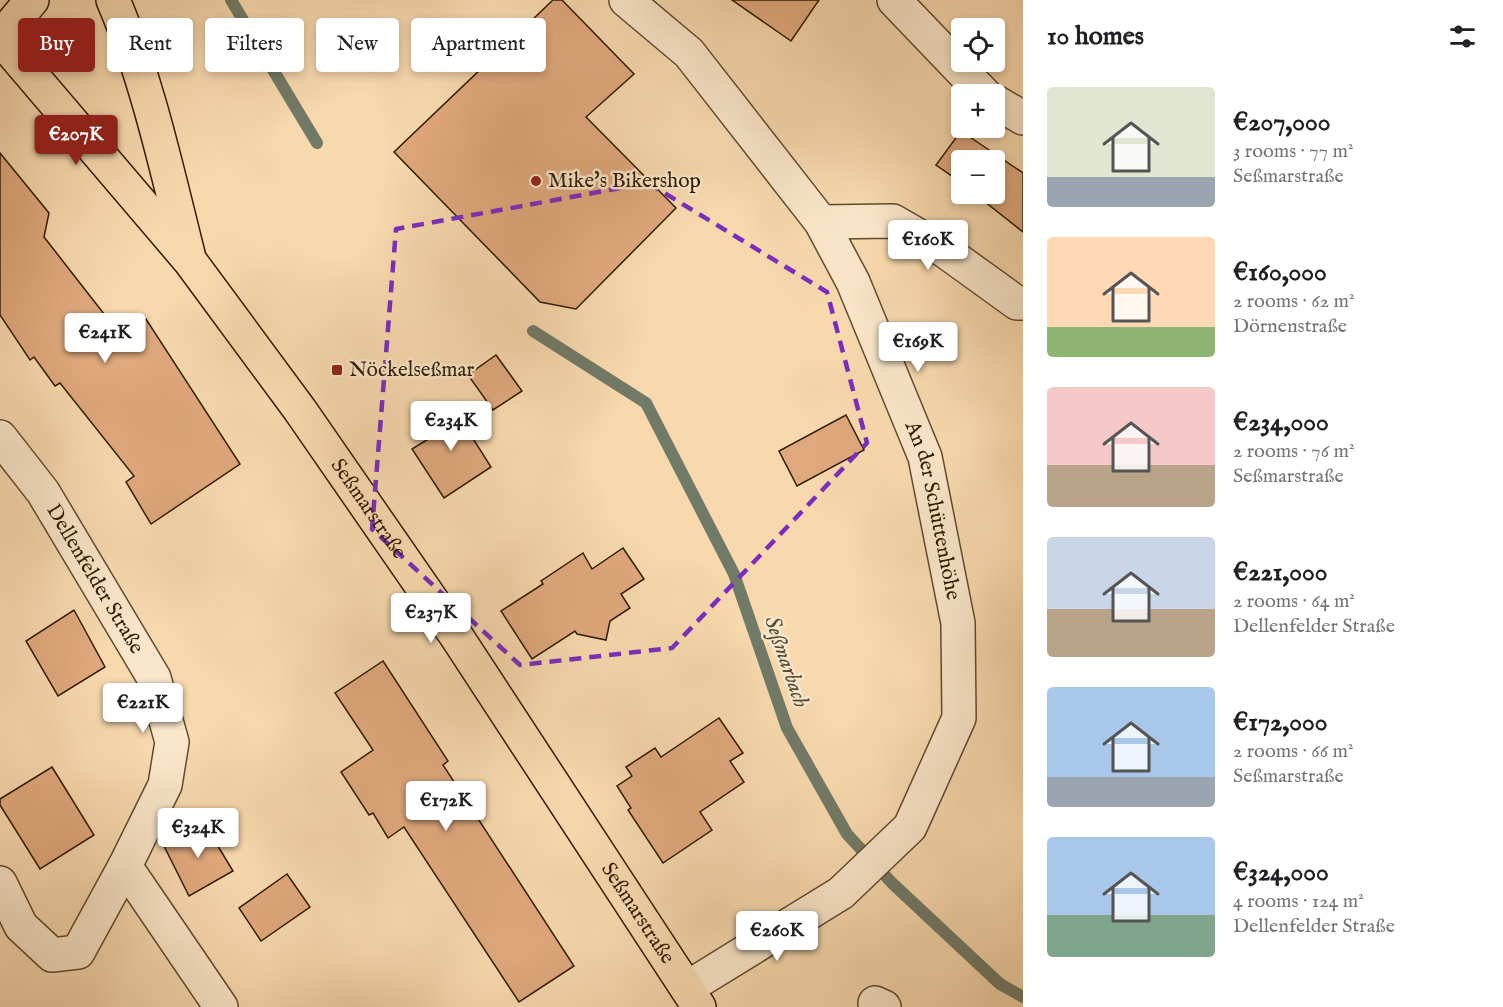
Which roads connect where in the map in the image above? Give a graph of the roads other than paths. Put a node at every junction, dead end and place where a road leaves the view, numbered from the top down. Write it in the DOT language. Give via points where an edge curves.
graph roads {
  1 [pos="32,0"];
  2 [pos="112,0"];
  3 [pos="626,0"];
  4 [pos="894,0"];
  5 [pos="0,38"];
  6 [pos="974,84"];
  7 [pos="1005,107"];
  8 [pos="1023,118"];
  9 [pos="821,222"];
  10 [pos="190,261"];
  11 [pos="1023,303"];
  12 [pos="0,437"];
  13 [pos="125,866"];
  14 [pos="0,883"];
  15 [pos="693,998"];
  16 [pos="221,1007"];
  1 -- 5 [label="main road"];
  2 -- 10 [label="main road" via="123,24"];
  3 -- 9 [label="street, An der Schüttenhöhe" via="689,53"];
  4 -- 6 [label="street"];
  5 -- 10 [label="main road, Seßmarstraße"];
  7 -- 8 [label="street"];
  9 -- 11 [label="street" via="892,221 945,251 1017,303"];
  9 -- 15 [label="street, An der Schüttenhöhe" via="854,282 925,457 958,623 959,718 910,827 841,893"];
  10 -- 15 [label="main road, Seßmarstraße" via="300,410 455,634"];
  12 -- 13 [label="street, Dellenfelder Straße" via="44,492 154,678 172,742 165,785"];
  13 -- 14 [label="street, Dellenfelder Straße" via="78,952 52,955 21,926"];
  13 -- 16 [label="street"];
}
